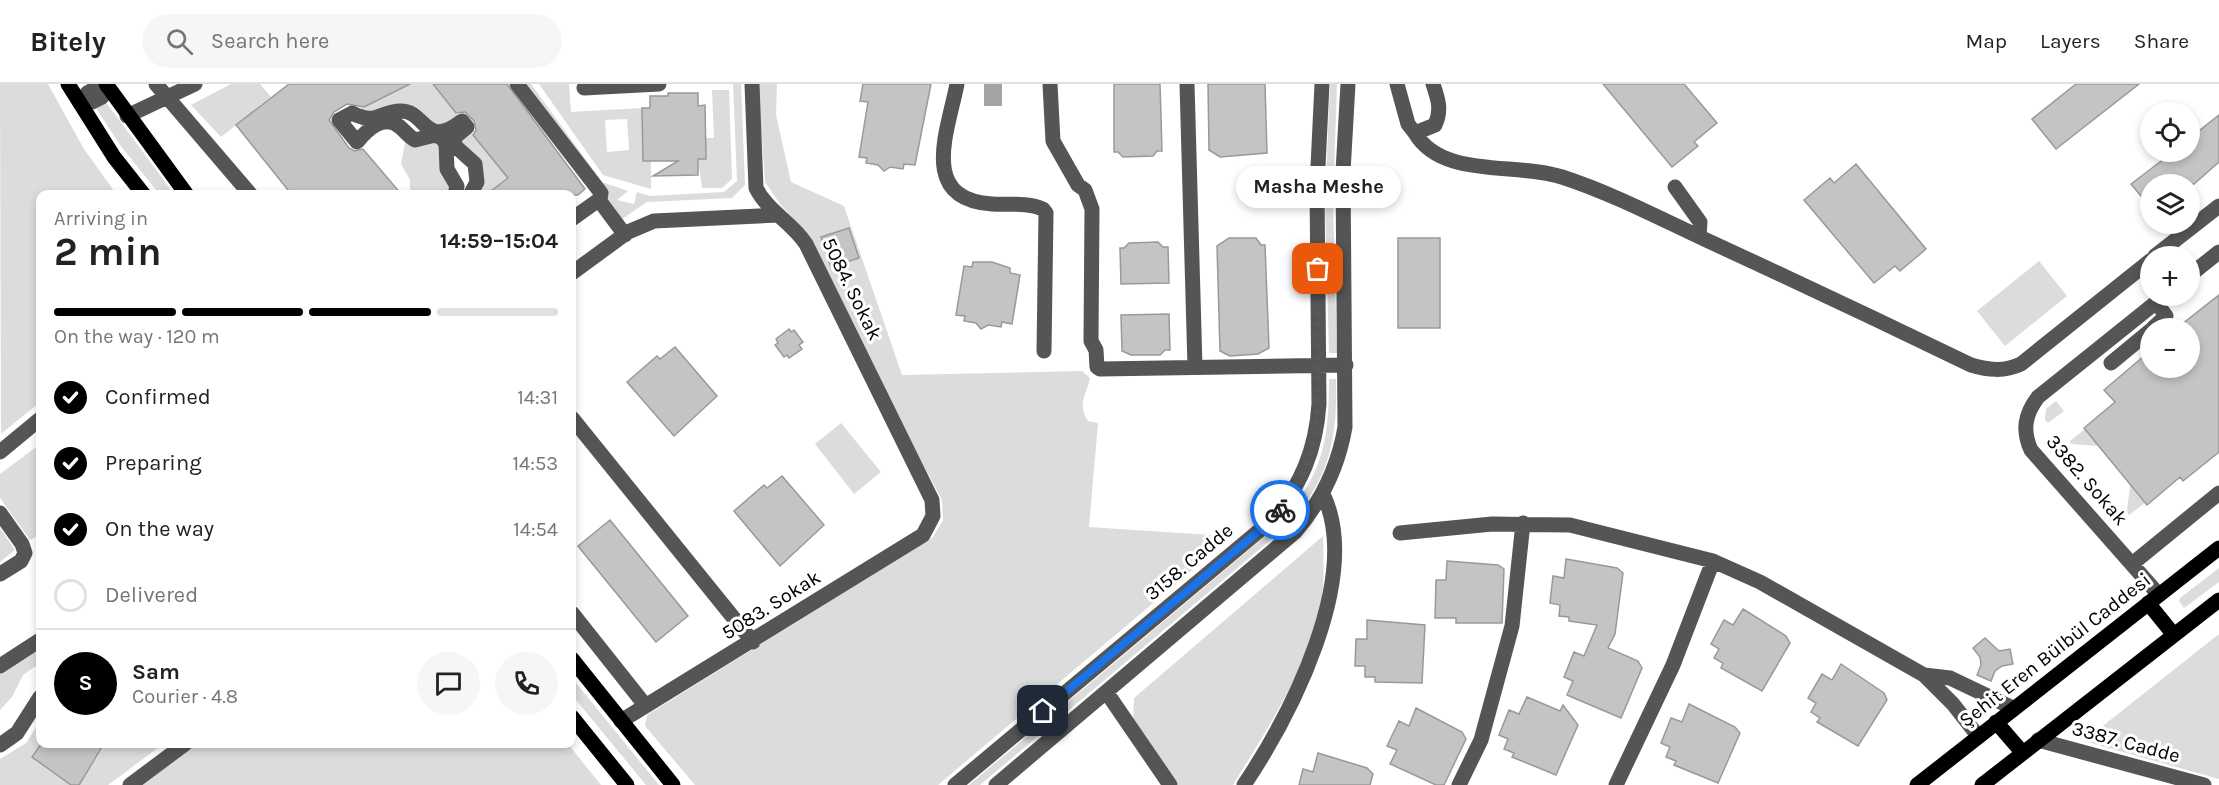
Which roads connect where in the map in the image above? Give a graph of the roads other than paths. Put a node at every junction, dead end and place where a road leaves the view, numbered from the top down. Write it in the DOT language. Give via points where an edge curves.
graph roads {
  1 [pos="68,84"];
  2 [pos="106,84"];
  3 [pos="156,84"];
  4 [pos="195,84"];
  5 [pos="518,84"];
  6 [pos="659,84"];
  7 [pos="752,84"];
  8 [pos="957,84"];
  9 [pos="1050,84"];
  10 [pos="1187,84"];
  11 [pos="1322,84"];
  12 [pos="1348,84"];
  13 [pos="1397,84"];
  14 [pos="1433,84"];
  15 [pos="584,88"];
  16 [pos="169,98"];
  17 [pos="127,116"];
  18 [pos="1415,133"];
  19 [pos="1675,187"];
  20 [pos="140,190"];
  21 [pos="183,190"];
  22 [pos="247,190"];
  23 [pos="456,190"];
  24 [pos="473,190"];
  25 [pos="599,200"];
  26 [pos="2219,206"];
  27 [pos="778,215"];
  28 [pos="576,216"];
  29 [pos="625,235"];
  30 [pos="1699,236"];
  31 [pos="2179,246"];
  32 [pos="2219,252"];
  33 [pos="2200,266"];
  34 [pos="2140,269"];
  35 [pos="576,270"];
  36 [pos="2151,306"];
  37 [pos="2140,339"];
  38 [pos="1044,351"];
  39 [pos="2111,363"];
  40 [pos="1318,365"];
  41 [pos="1346,365"];
  42 [pos="1195,367"];
  43 [pos="36,422"];
  44 [pos="576,423"];
  45 [pos="0,452"];
  46 [pos="2219,493"];
  47 [pos="1323,494"];
  48 [pos="0,513"];
  49 [pos="933,516"];
  50 [pos="1523,523"];
  51 [pos="1400,533"];
  52 [pos="2219,548"];
  53 [pos="1713,561"];
  54 [pos="2132,564"];
  55 [pos="0,574"];
  56 [pos="2154,599"];
  57 [pos="2219,600"];
  58 [pos="576,618"];
  59 [pos="2174,635"];
  60 [pos="753,642"];
  61 [pos="36,643"];
  62 [pos="576,665"];
  63 [pos="0,666"];
  64 [pos="1924,675"];
  65 [pos="1107,693"];
  66 [pos="36,703"];
  67 [pos="645,705"];
  68 [pos="2013,708"];
  69 [pos="621,721"];
  70 [pos="576,722"];
  71 [pos="1996,722"];
  72 [pos="1978,736"];
  73 [pos="2037,740"];
  74 [pos="0,745"];
  75 [pos="180,748"];
  76 [pos="2022,752"];
  77 [pos="130,785"];
  78 [pos="627,785"];
  79 [pos="674,785"];
  80 [pos="955,785"];
  81 [pos="996,785"];
  82 [pos="1170,785"];
  83 [pos="1244,785"];
  84 [pos="1460,785"];
  85 [pos="1616,785"];
  86 [pos="1917,785"];
  87 [pos="1982,785"];
  88 [pos="2204,785"];
  1 -- 20 [label="main road"];
  2 -- 17 [label="main road"];
  3 -- 16 [label="street"];
  4 -- 16 [label="street"];
  5 -- 25 [label="street" via="601,193"];
  6 -- 15 [label="street"];
  7 -- 27 [label="street, 5084. Sokak" via="756,188"];
  8 -- 38 [label="street" via="943,153 946,180 971,200 1038,206 1046,213"];
  9 -- 42 [label="street" via="1053,141 1078,185 1085,190 1092,209 1091,342 1097,367"];
  10 -- 42 [label="street"];
  11 -- 40 [label="street, 3158. Cadde" via="1317,187"];
  12 -- 41 [label="street" via="1344,172"];
  13 -- 18 [label="street" via="1408,124"];
  14 -- 18 [label="street" via="1439,116 1435,125"];
  16 -- 17 [label="street"];
  16 -- 22 [label="street"];
  17 -- 21 [label="main road"];
  18 -- 30 [label="street" via="1428,149 1448,161 1534,169 1558,176"];
  19 -- 30 [label="street" via="1700,222"];
  23 -- 24 [label="street" via="445,161 446,144 439,136 415,140 398,125 388,122 373,126 357,142 339,120 352,113 372,120 403,111 438,131 451,129 462,121 467,127 455,137 454,145 475,164 477,182"];
  25 -- 28 [label="street"];
  25 -- 29 [label="street"];
  26 -- 31 [label="street"];
  27 -- 29 [label="street" via="668,218 641,225"];
  27 -- 49 [label="street, 5084. Sokak" via="806,244 932,500"];
  29 -- 35 [label="street"];
  30 -- 34 [label="street" via="1991,370 2021,364"];
  32 -- 33 [label="street"];
  36 -- 54 [label="street, 3382. Sokak" via="2038,397 2025,427 2031,450"];
  37 -- 39 [label="street"];
  40 -- 41 [label="street"];
  40 -- 42 [label="street"];
  40 -- 80 [label="street, 3158. Cadde" via="1317,433 1311,457 1301,479 1272,520"];
  41 -- 47 [label="street" via="1345,428"];
  43 -- 45 [label="street"];
  44 -- 60 [label="street"];
  46 -- 54 [label="street"];
  47 -- 65 [label="street" via="1295,532"];
  47 -- 83 [label="street" via="1333,526 1334,562 1328,614 1298,687 1264,756"];
  48 -- 55 [label="street" via="25,553 21,561"];
  49 -- 60 [label="street, 5083. Sokak" via="923,534"];
  50 -- 51 [label="street"];
  50 -- 53 [label="street" via="1570,525"];
  50 -- 84 [label="street" via="1512,626 1481,740"];
  52 -- 56 [label="main road, Şehit Eren Bülbül Caddesi"];
  53 -- 64 [label="street" via="1760,582"];
  53 -- 85 [label="street" via="1673,665"];
  54 -- 56 [label="street, 3382. Sokak"];
  56 -- 59 [label="main road"];
  56 -- 68 [label="main road, Şehit Eren Bülbül Caddesi"];
  57 -- 59 [label="main road"];
  58 -- 67 [label="street"];
  59 -- 73 [label="main road"];
  60 -- 67 [label="street, 5083. Sokak"];
  61 -- 63 [label="street"];
  62 -- 69 [label="main road"];
  64 -- 68 [label="street" via="1950,678"];
  64 -- 72 [label="street"];
  65 -- 81 [label="street"];
  65 -- 82 [label="street"];
  66 -- 74 [label="street" via="17,733"];
  67 -- 69 [label="street, 5083. Sokak"];
  68 -- 71 [label="main road, Şehit Eren Bülbül Caddesi"];
  69 -- 79 [label="main road"];
  70 -- 78 [label="main road"];
  71 -- 72 [label="main road, Şehit Eren Bülbül Caddesi"];
  71 -- 76 [label="main road"];
  72 -- 86 [label="main road, Şehit Eren Bülbül Caddesi"];
  73 -- 76 [label="main road"];
  73 -- 88 [label="street, 3387. Cadde"];
  75 -- 77 [label="street"];
  76 -- 87 [label="main road"];
}
